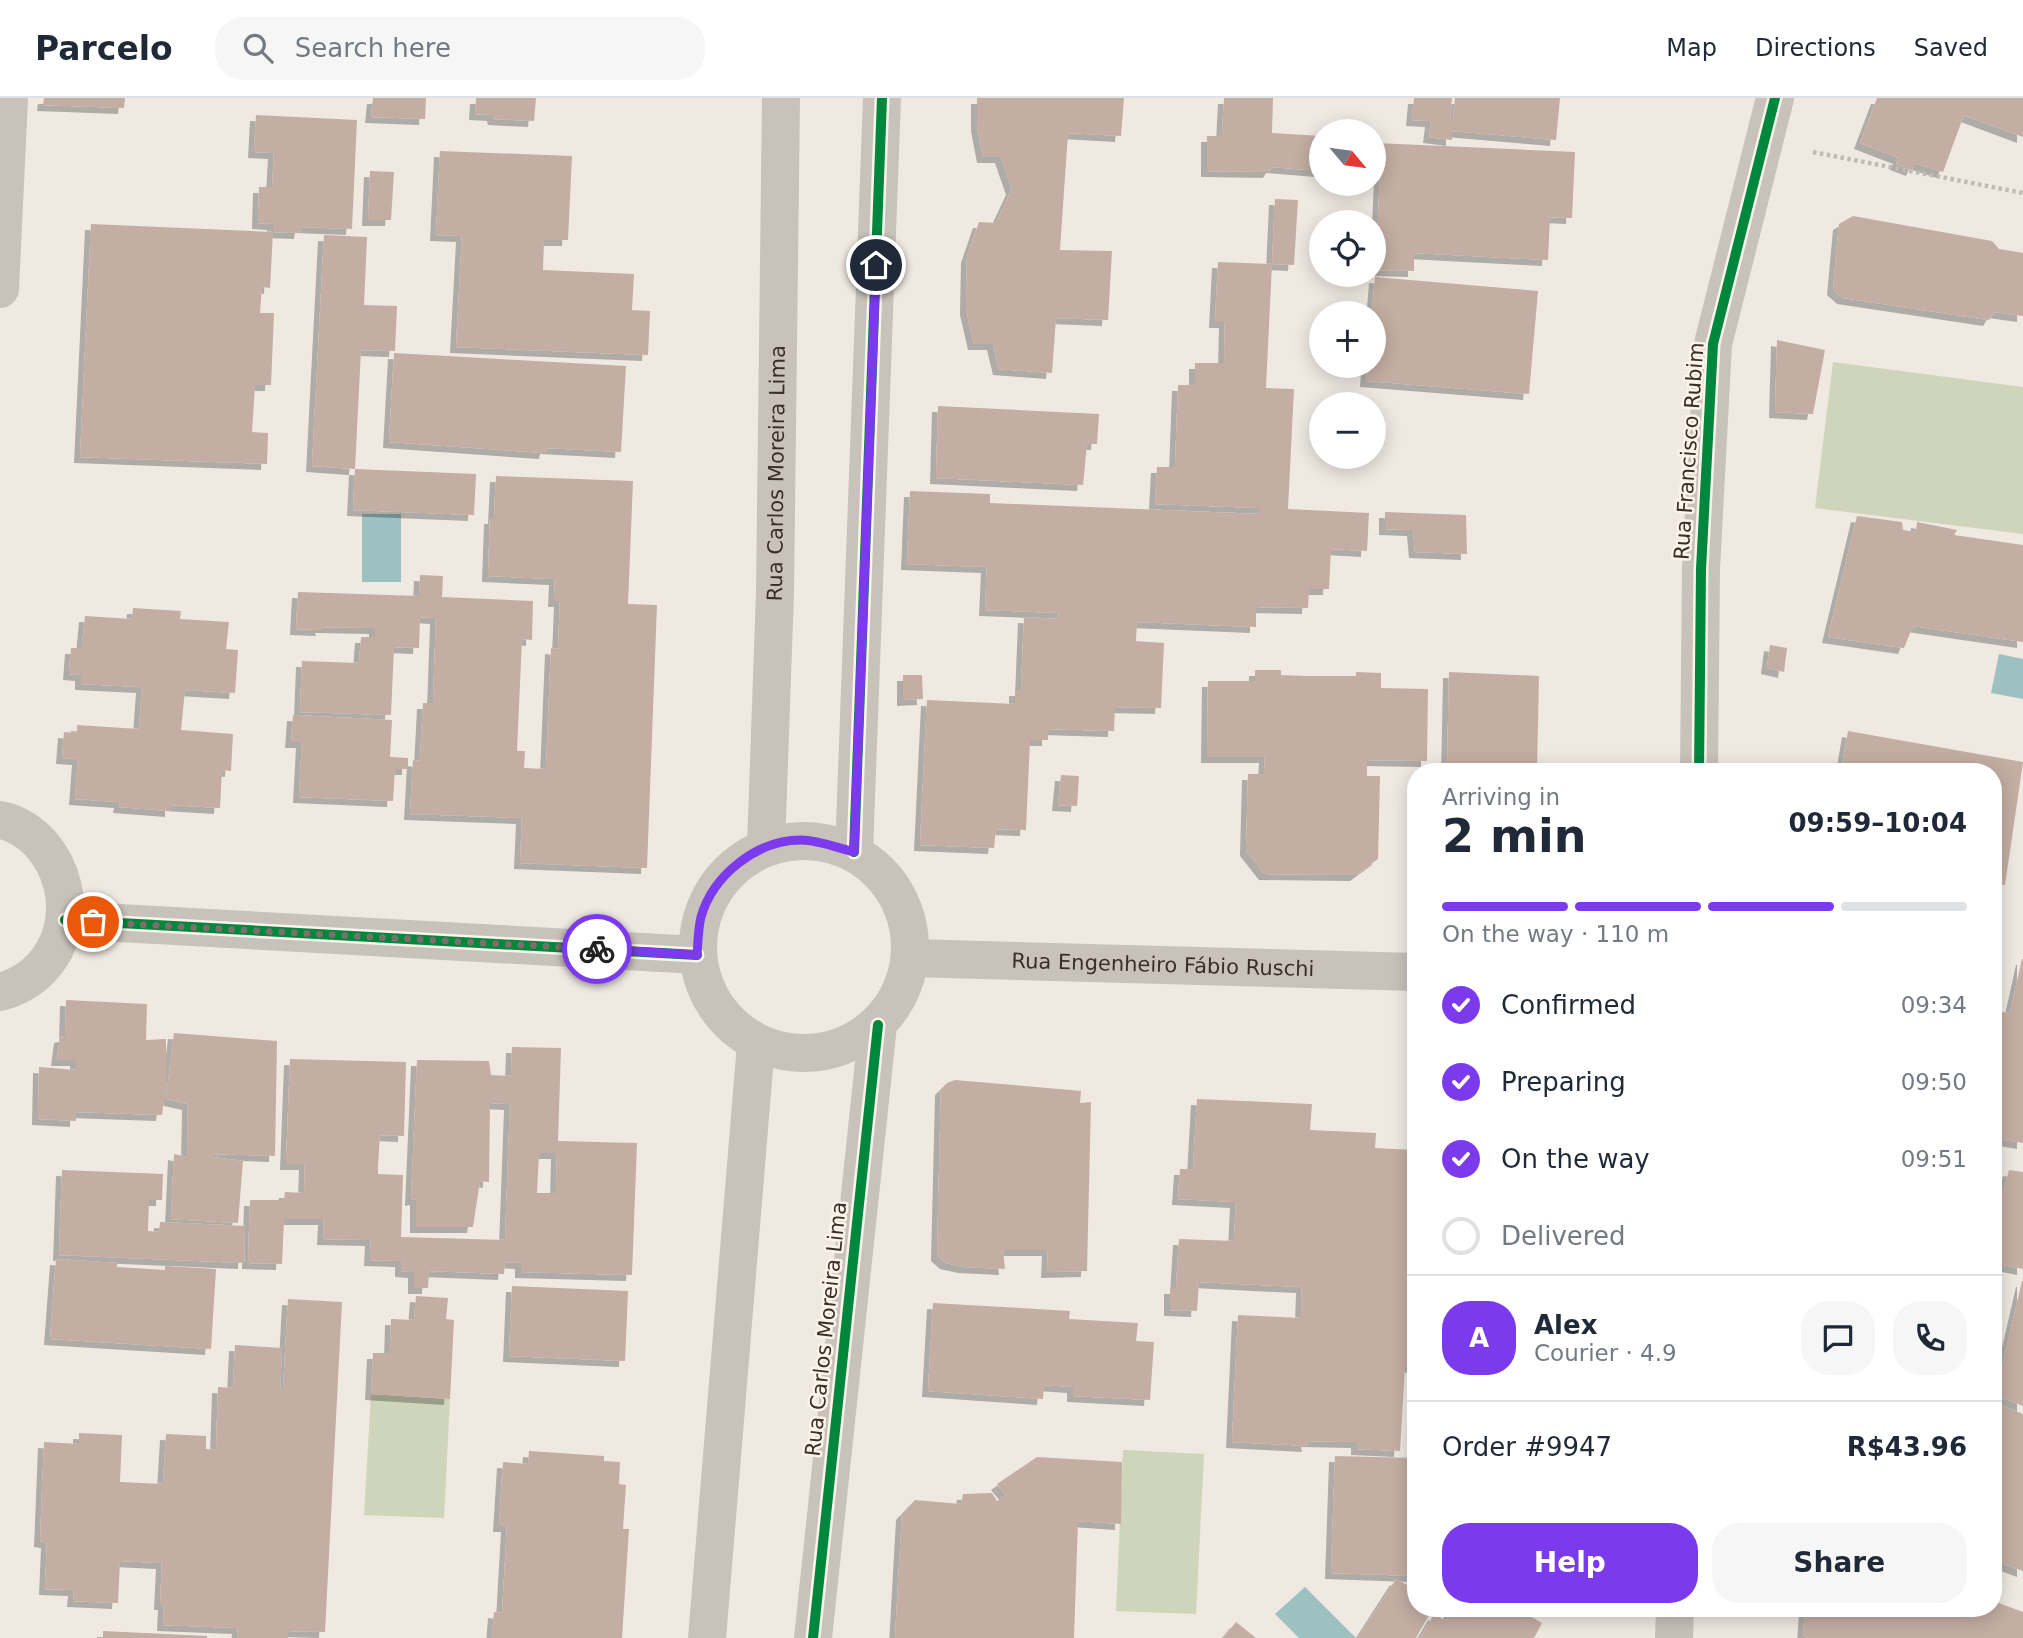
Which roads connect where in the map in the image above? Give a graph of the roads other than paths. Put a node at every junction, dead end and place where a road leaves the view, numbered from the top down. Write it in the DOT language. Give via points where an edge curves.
graph roads {
  1 [pos="9,98"];
  2 [pos="781,98"];
  3 [pos="882,98"];
  4 [pos="1775,98"];
  5 [pos="0,289"];
  6 [pos="1699,763"];
  7 [pos="0,820"];
  8 [pos="766,847"];
  9 [pos="854,852"];
  10 [pos="65,920"];
  11 [pos="697,955"];
  12 [pos="911,958"];
  13 [pos="1407,972"];
  14 [pos="0,992"];
  15 [pos="878,1025"];
  16 [pos="756,1044"];
  17 [pos="1675,1617"];
  18 [pos="707,1638"];
  19 [pos="813,1638"];
  20 [pos="1674,1638"];
  1 -- 5 [label="street"];
  2 -- 8 [label="street, Rua Carlos Moreira Lima" via="775,592"];
  3 -- 9 [label="street"];
  4 -- 6 [label="street, Rua Francisco Rubim" via="1713,344 1700,569"];
  7 -- 10 [label="street" via="34,836 54,859 65,888"];
  8 -- 9 [label="street" via="802,840"];
  8 -- 11 [label="street" via="733,866 717,884 701,917"];
  9 -- 12 [label="street" via="884,874 904,905"];
  10 -- 11 [label="street"];
  10 -- 14 [label="street" via="57,948 39,972 14,989"];
  11 -- 16 [label="street" via="706,991 727,1022"];
  12 -- 13 [label="street, Rua Engenheiro Fábio Ruschi"];
  12 -- 15 [label="street" via="901,994"];
  15 -- 16 [label="street" via="835,1050 798,1055"];
  15 -- 19 [label="street, Rua Carlos Moreira Lima"];
  16 -- 18 [label="street"];
  17 -- 20 [label="street"];
}
